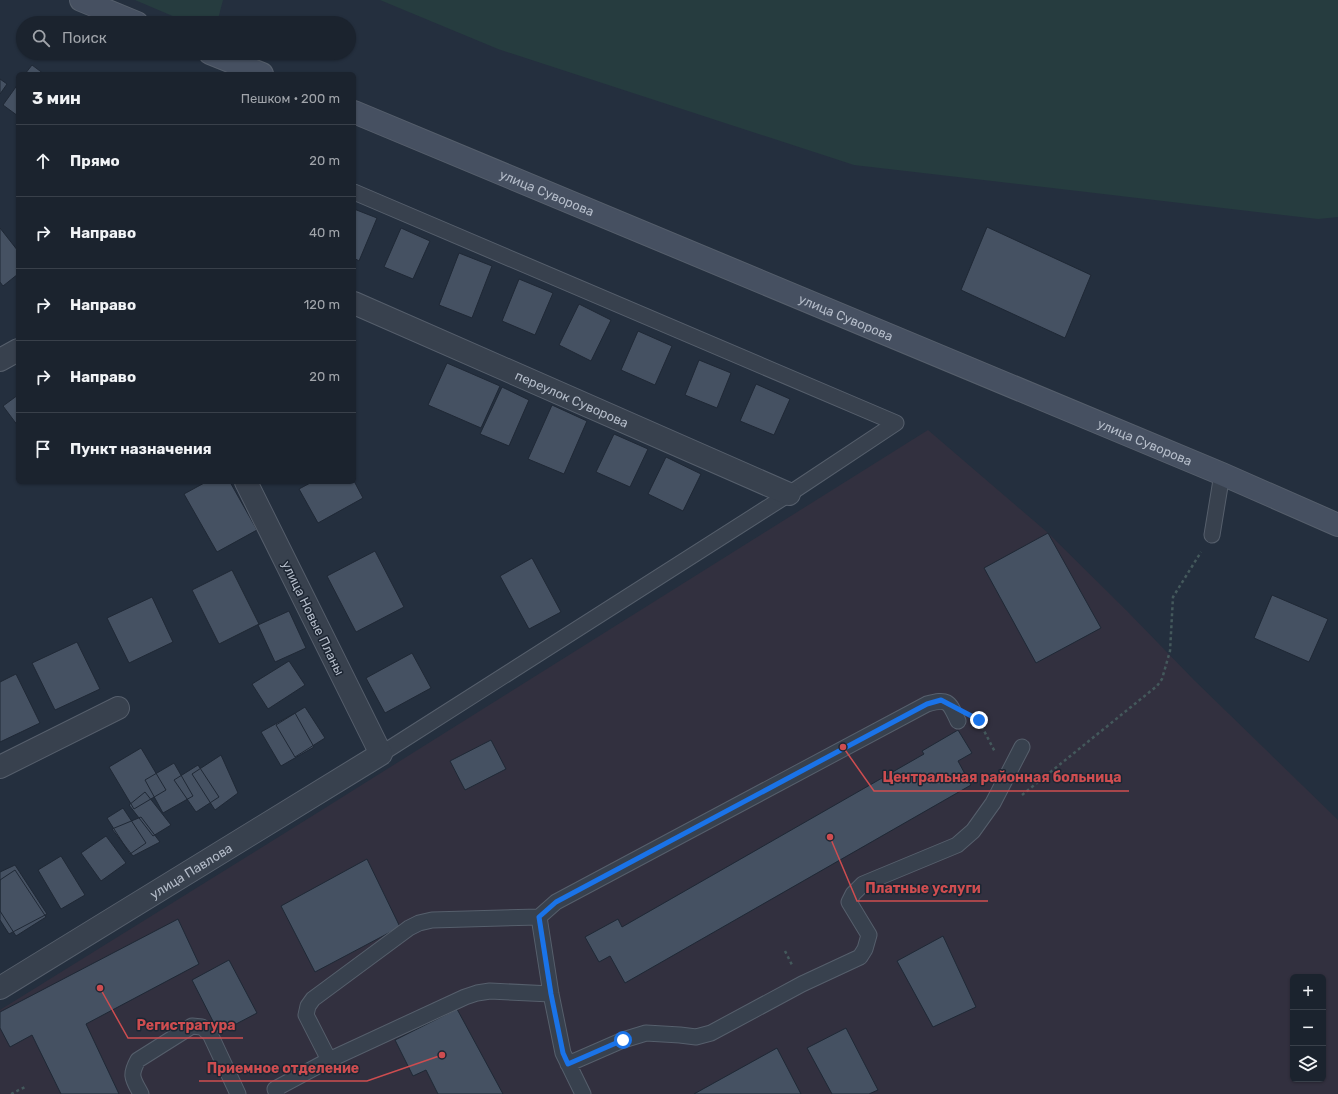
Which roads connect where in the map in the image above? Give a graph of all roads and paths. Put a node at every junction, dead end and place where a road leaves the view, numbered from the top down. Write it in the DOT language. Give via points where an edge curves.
graph roads {
  1 [pos="81,0"];
  2 [pos="120,16"];
  3 [pos="227,60"];
  4 [pos="257,72"];
  5 [pos="356,113"];
  6 [pos="356,193"];
  7 [pos="356,304"];
  8 [pos="16,351"];
  9 [pos="0,360"];
  10 [pos="1222,474"];
  11 [pos="247,484"];
  12 [pos="789,494"];
  13 [pos="1338,525"];
  14 [pos="1212,535"];
  15 [pos="950,704"];
  16 [pos="118,708"];
  17 [pos="958,721"];
  18 [pos="1022,747"];
  19 [pos="381,754"];
  20 [pos="0,767"];
  21 [pos="1008,775"];
  22 [pos="1018,798"];
  23 [pos="539,917"];
  24 [pos="0,988"];
  25 [pos="551,994"];
  26 [pos="329,1060"];
  27 [pos="568,1064"];
  28 [pos="27,1086"];
  29 [pos="272,1092"];
  30 [pos="11,1094"];
  31 [pos="140,1094"];
  32 [pos="238,1094"];
  33 [pos="583,1094"];
  1 -- 2 [label="main road"];
  3 -- 4 [label="main road"];
  5 -- 10 [label="main road, улица Суворова"];
  6 -- 12 [label="lane" via="896,423"];
  7 -- 12 [label="street, переулок Суворова"];
  8 -- 9 [label="street"];
  10 -- 13 [label="main road, улица Суворова"];
  10 -- 14 [label="lane"];
  11 -- 19 [label="street, улица Новые Планы"];
  12 -- 19 [label="lane"];
  14 -- 22 [label="path" via="1173,597 1170,651 1162,679 1157,686"];
  15 -- 17 [label="lane"];
  15 -- 21 [label="path" via="979,720"];
  15 -- 23 [label="lane" via="941,700 908,713 556,902"];
  16 -- 20 [label="street"];
  18 -- 21 [label="lane"];
  19 -- 24 [label="street, улица Павлова"];
  21 -- 27 [label="lane" via="993,803 973,831 957,845 863,884 853,894 849,902 868,935 866,949 860,957 802,984 712,1033 696,1037 646,1034 623,1040"];
  23 -- 25 [label="lane"];
  23 -- 26 [label="lane" via="432,920 410,928 313,999 308,1006 306,1015"];
  25 -- 26 [label="lane" via="490,991 477,993"];
  25 -- 27 [label="lane" via="563,1053"];
  26 -- 29 [label="lane"];
  27 -- 33 [label="lane"];
  28 -- 30 [label="path"];
  31 -- 32 [label="lane" via="132,1078 138,1060 192,1026 202,1027 210,1034"];
}
